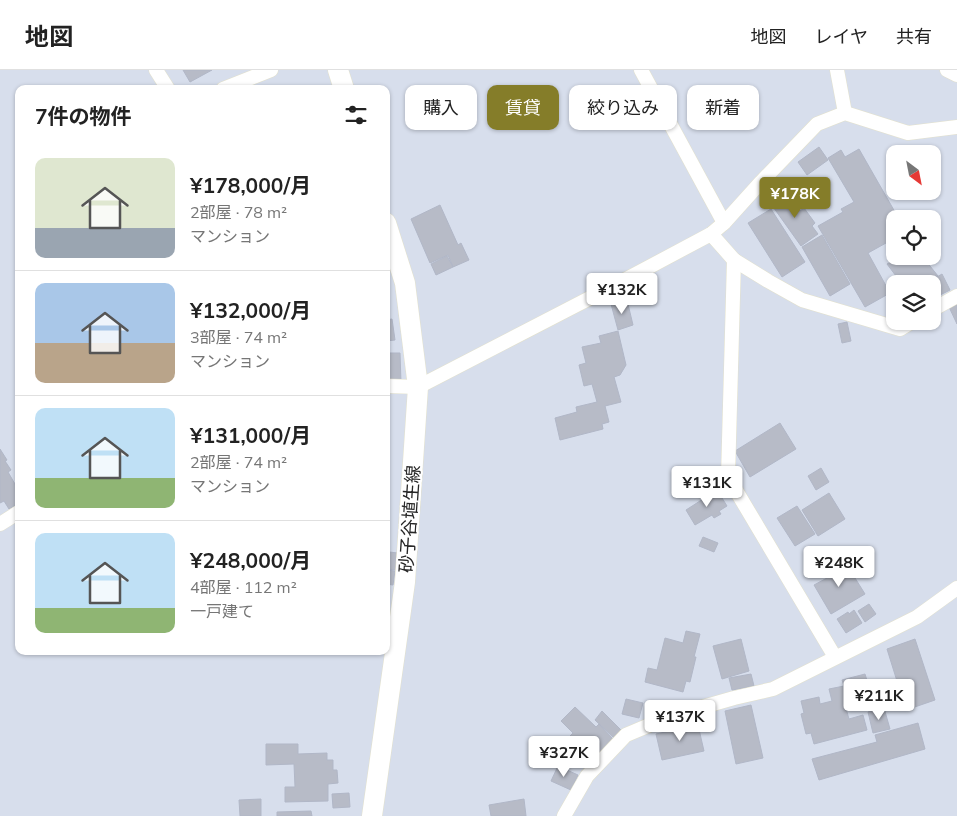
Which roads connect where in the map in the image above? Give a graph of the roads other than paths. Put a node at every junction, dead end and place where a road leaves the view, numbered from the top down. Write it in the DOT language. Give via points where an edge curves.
graph roads {
  1 [pos="156,70"];
  2 [pos="272,70"];
  3 [pos="338,70"];
  4 [pos="641,70"];
  5 [pos="836,70"];
  6 [pos="946,70"];
  7 [pos="957,75"];
  8 [pos="165,85"];
  9 [pos="234,85"];
  10 [pos="343,85"];
  11 [pos="845,113"];
  12 [pos="957,127"];
  13 [pos="724,223"];
  14 [pos="711,234"];
  15 [pos="390,236"];
  16 [pos="734,260"];
  17 [pos="957,296"];
  18 [pos="941,305"];
  19 [pos="886,325"];
  20 [pos="390,386"];
  21 [pos="418,387"];
  22 [pos="15,515"];
  23 [pos="0,524"];
  24 [pos="957,588"];
  25 [pos="835,658"];
  26 [pos="372,816"];
  27 [pos="564,816"];
  1 -- 8 [label="street"];
  2 -- 9 [label="street"];
  3 -- 10 [label="main road"];
  4 -- 13 [label="street"];
  5 -- 11 [label="street"];
  6 -- 7 [label="street"];
  11 -- 12 [label="street" via="908,133"];
  11 -- 13 [label="street" via="817,124"];
  13 -- 14 [label="street"];
  14 -- 16 [label="street"];
  14 -- 21 [label="street"];
  15 -- 21 [label="main road, 砂子谷埴生線" via="405,283"];
  16 -- 19 [label="street" via="802,300"];
  16 -- 25 [label="street" via="728,477"];
  17 -- 18 [label="street"];
  20 -- 21 [label="street"];
  21 -- 26 [label="main road, 砂子谷埴生線" via="406,582"];
  22 -- 23 [label="street"];
  24 -- 25 [label="street" via="917,616"];
  25 -- 27 [label="street" via="773,689 671,716 626,735 587,776"];
}
